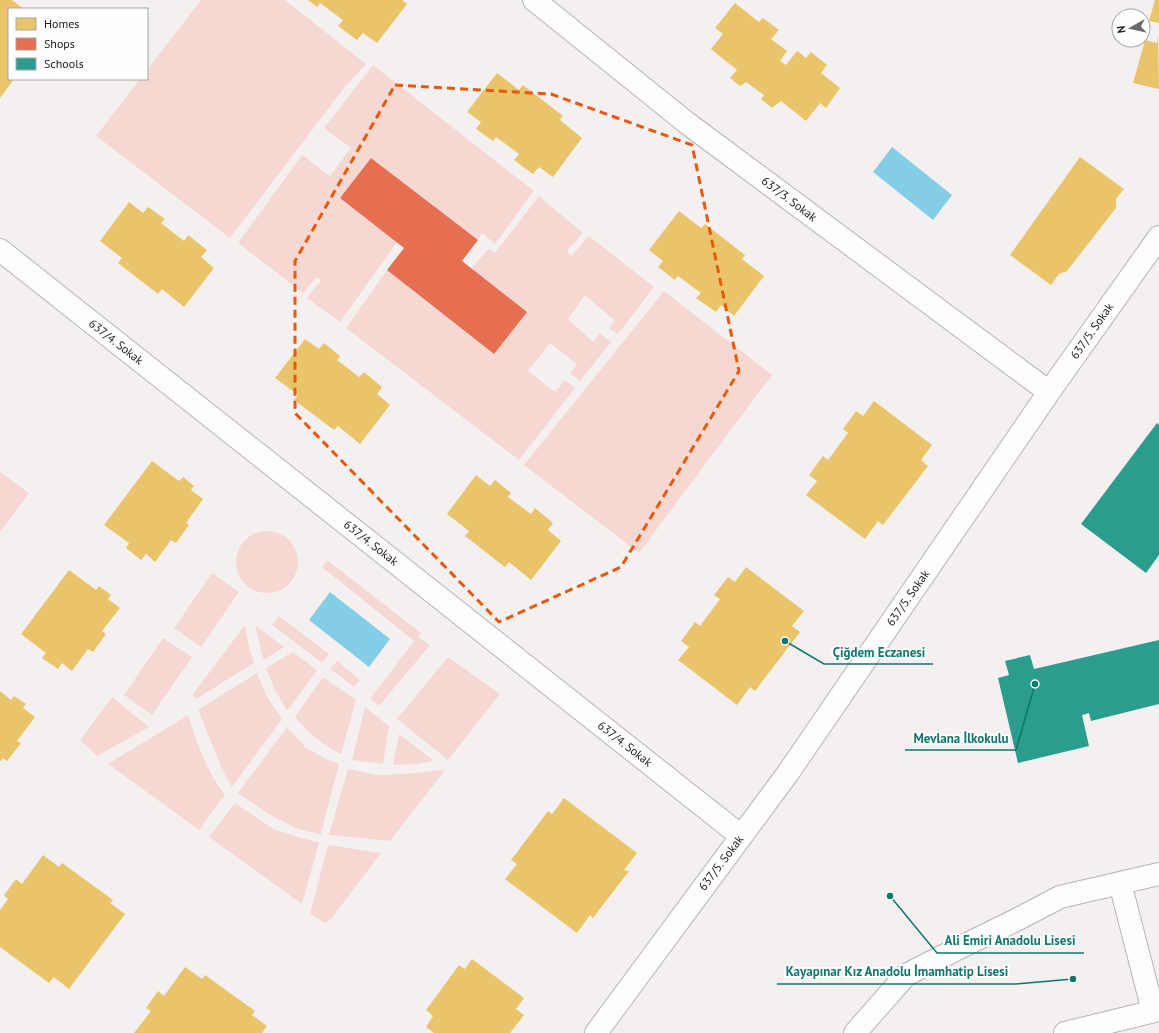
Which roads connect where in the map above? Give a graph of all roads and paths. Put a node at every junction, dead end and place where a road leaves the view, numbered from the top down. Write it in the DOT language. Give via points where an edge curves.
graph roads {
  1 [pos="534,0"];
  2 [pos="1159,237"];
  3 [pos="0,250"];
  4 [pos="1049,392"];
  5 [pos="741,836"];
  6 [pos="1159,874"];
  7 [pos="1120,883"];
  8 [pos="1156,1010"];
  9 [pos="596,1033"];
  10 [pos="856,1033"];
  11 [pos="1065,1033"];
  1 -- 4 [label="street, 637/3. Sokak" via="687,123"];
  2 -- 4 [label="street, 637/5. Sokak"];
  3 -- 5 [label="street, 637/4. Sokak"];
  4 -- 5 [label="street, 637/5. Sokak" via="788,773"];
  5 -- 9 [label="street, 637/5. Sokak"];
  6 -- 7 [label="street"];
  7 -- 8 [label="street"];
  7 -- 10 [label="street" via="1060,897 906,976"];
  8 -- 11 [label="street"];
}
